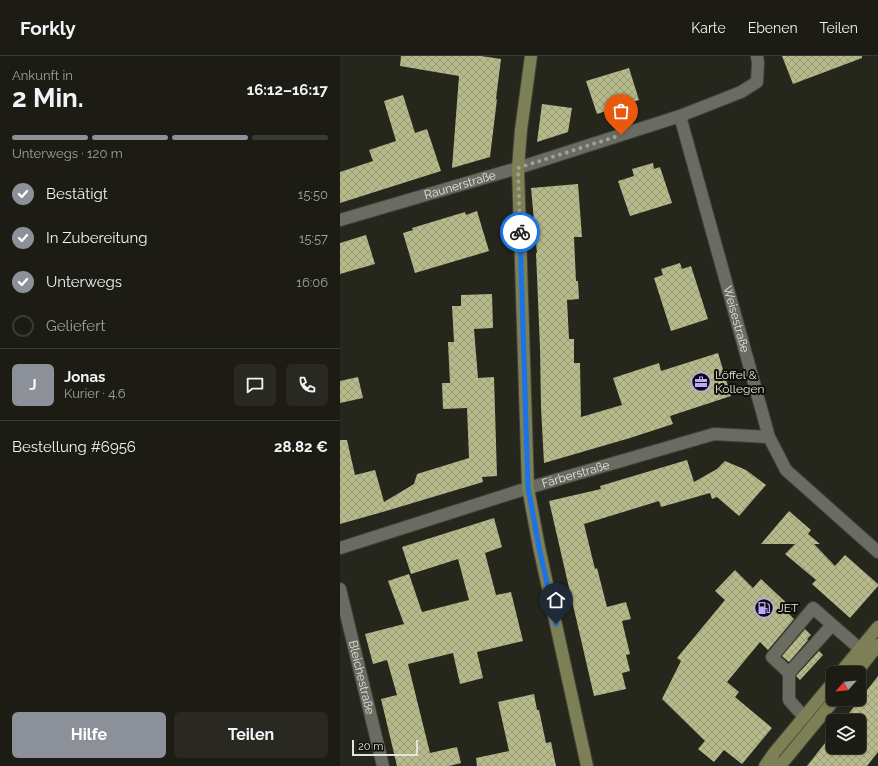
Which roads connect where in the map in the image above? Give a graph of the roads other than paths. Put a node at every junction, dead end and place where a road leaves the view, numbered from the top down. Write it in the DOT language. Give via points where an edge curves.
graph roads {
  1 [pos="531,56"];
  2 [pos="757,56"];
  3 [pos="680,116"];
  4 [pos="518,168"];
  5 [pos="340,220"];
  6 [pos="769,437"];
  7 [pos="528,488"];
  8 [pos="340,548"];
  9 [pos="878,552"];
  10 [pos="340,588"];
  11 [pos="832,625"];
  12 [pos="878,627"];
  13 [pos="878,646"];
  14 [pos="860,649"];
  15 [pos="846,666"];
  16 [pos="862,666"];
  17 [pos="789,673"];
  18 [pos="826,690"];
  19 [pos="829,706"];
  20 [pos="804,717"];
  21 [pos="383,766"];
  22 [pos="587,766"];
  23 [pos="765,766"];
  24 [pos="778,766"];
  1 -- 4 [label="street"];
  2 -- 3 [label="street, Raunerstraße" via="757,82 741,92"];
  3 -- 4 [label="street, Raunerstraße"];
  3 -- 6 [label="street, Weisestraße"];
  4 -- 5 [label="street, Raunerstraße"];
  4 -- 7 [label="street"];
  6 -- 7 [label="street, Färberstraße" via="714,434"];
  6 -- 9 [label="street, Weisestraße" via="786,470"];
  7 -- 8 [label="street, Färberstraße"];
  7 -- 22 [label="street"];
  10 -- 21 [label="street, Bleichestraße"];
  11 -- 14 [label="street"];
  11 -- 17 [label="street"];
  11 -- 17 [label="street" via="813,608 772,657"];
  12 -- 14 [label="street"];
  13 -- 16 [label="street"];
  14 -- 15 [label="street"];
  17 -- 20 [label="street" via="789,700"];
  18 -- 20 [label="street"];
  19 -- 24 [label="street"];
  20 -- 23 [label="street"];
}
